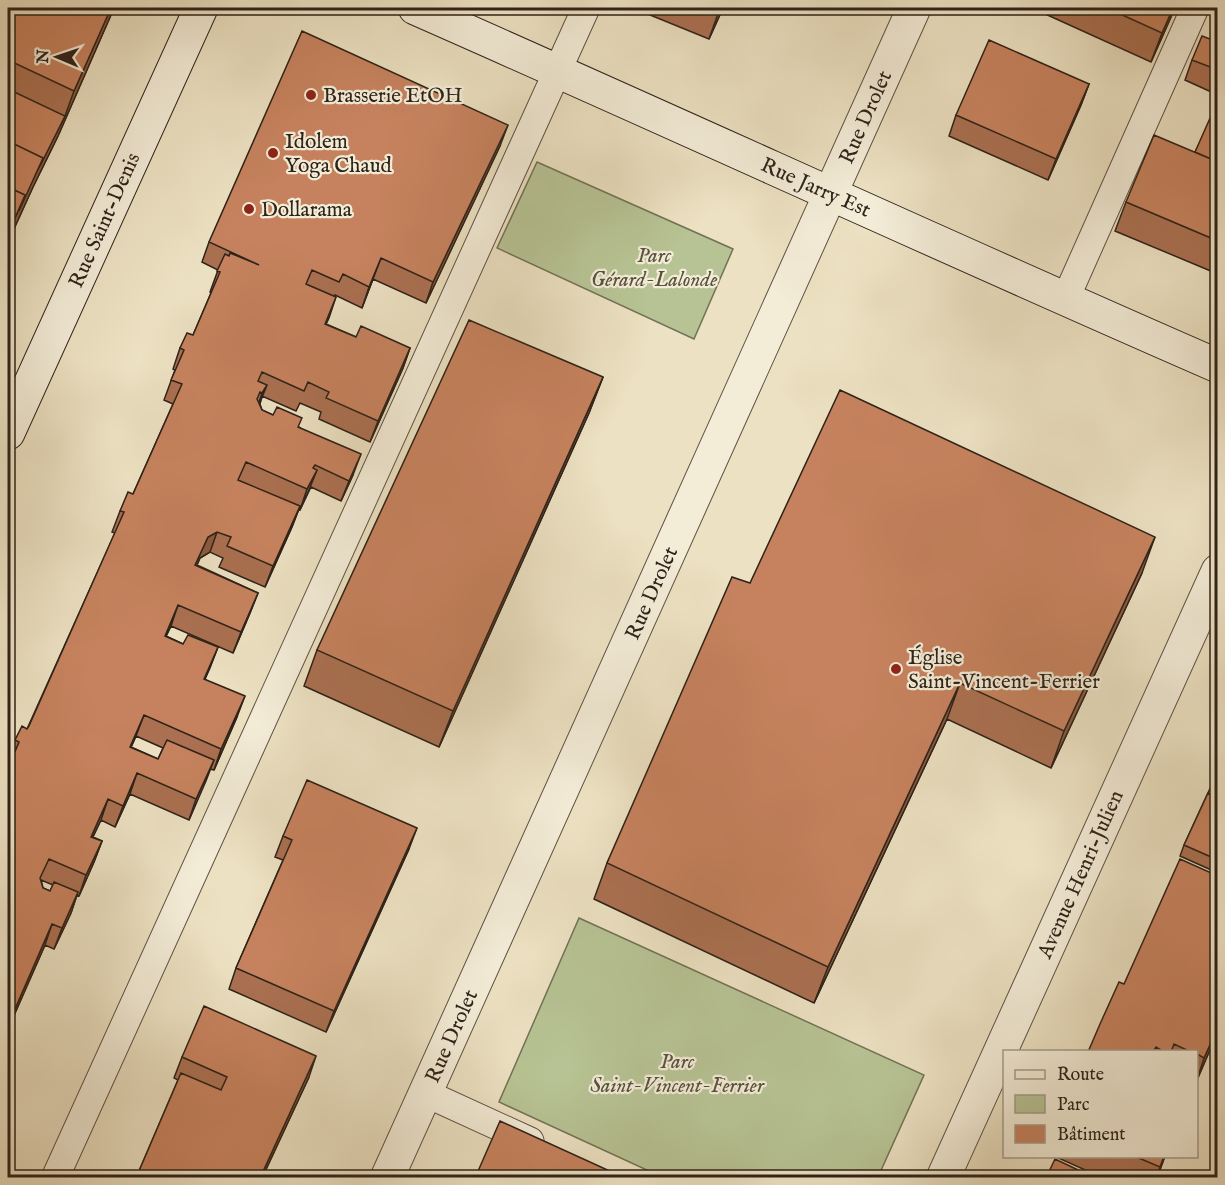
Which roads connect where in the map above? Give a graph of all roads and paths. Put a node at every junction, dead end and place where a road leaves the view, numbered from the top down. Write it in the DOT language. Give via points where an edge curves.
graph roads {
  1 [pos="201,8"];
  2 [pos="415,8"];
  3 [pos="586,8"];
  4 [pos="914,8"];
  5 [pos="1195,8"];
  6 [pos="557,71"];
  7 [pos="831,193"];
  8 [pos="1065,300"];
  9 [pos="1218,366"];
  10 [pos="8,433"];
  11 [pos="1218,571"];
  12 [pos="425,1094"];
  13 [pos="554,1152"];
  14 [pos="55,1178"];
  15 [pos="387,1178"];
  16 [pos="943,1178"];
  1 -- 10 [label="street, Rue Saint-Denis"];
  2 -- 6 [label="street, Rue Jarry Est"];
  3 -- 6 [label="lane"];
  4 -- 7 [label="street, Rue Drolet"];
  5 -- 8 [label="lane"];
  6 -- 7 [label="street, Rue Jarry Est"];
  6 -- 14 [label="lane"];
  7 -- 8 [label="street, Rue Jarry Est"];
  7 -- 12 [label="street, Rue Drolet"];
  8 -- 9 [label="street, Rue Jarry Est"];
  11 -- 16 [label="street, Avenue Henri-Julien"];
  12 -- 13 [label="lane"];
  12 -- 15 [label="street, Rue Drolet"];
}
